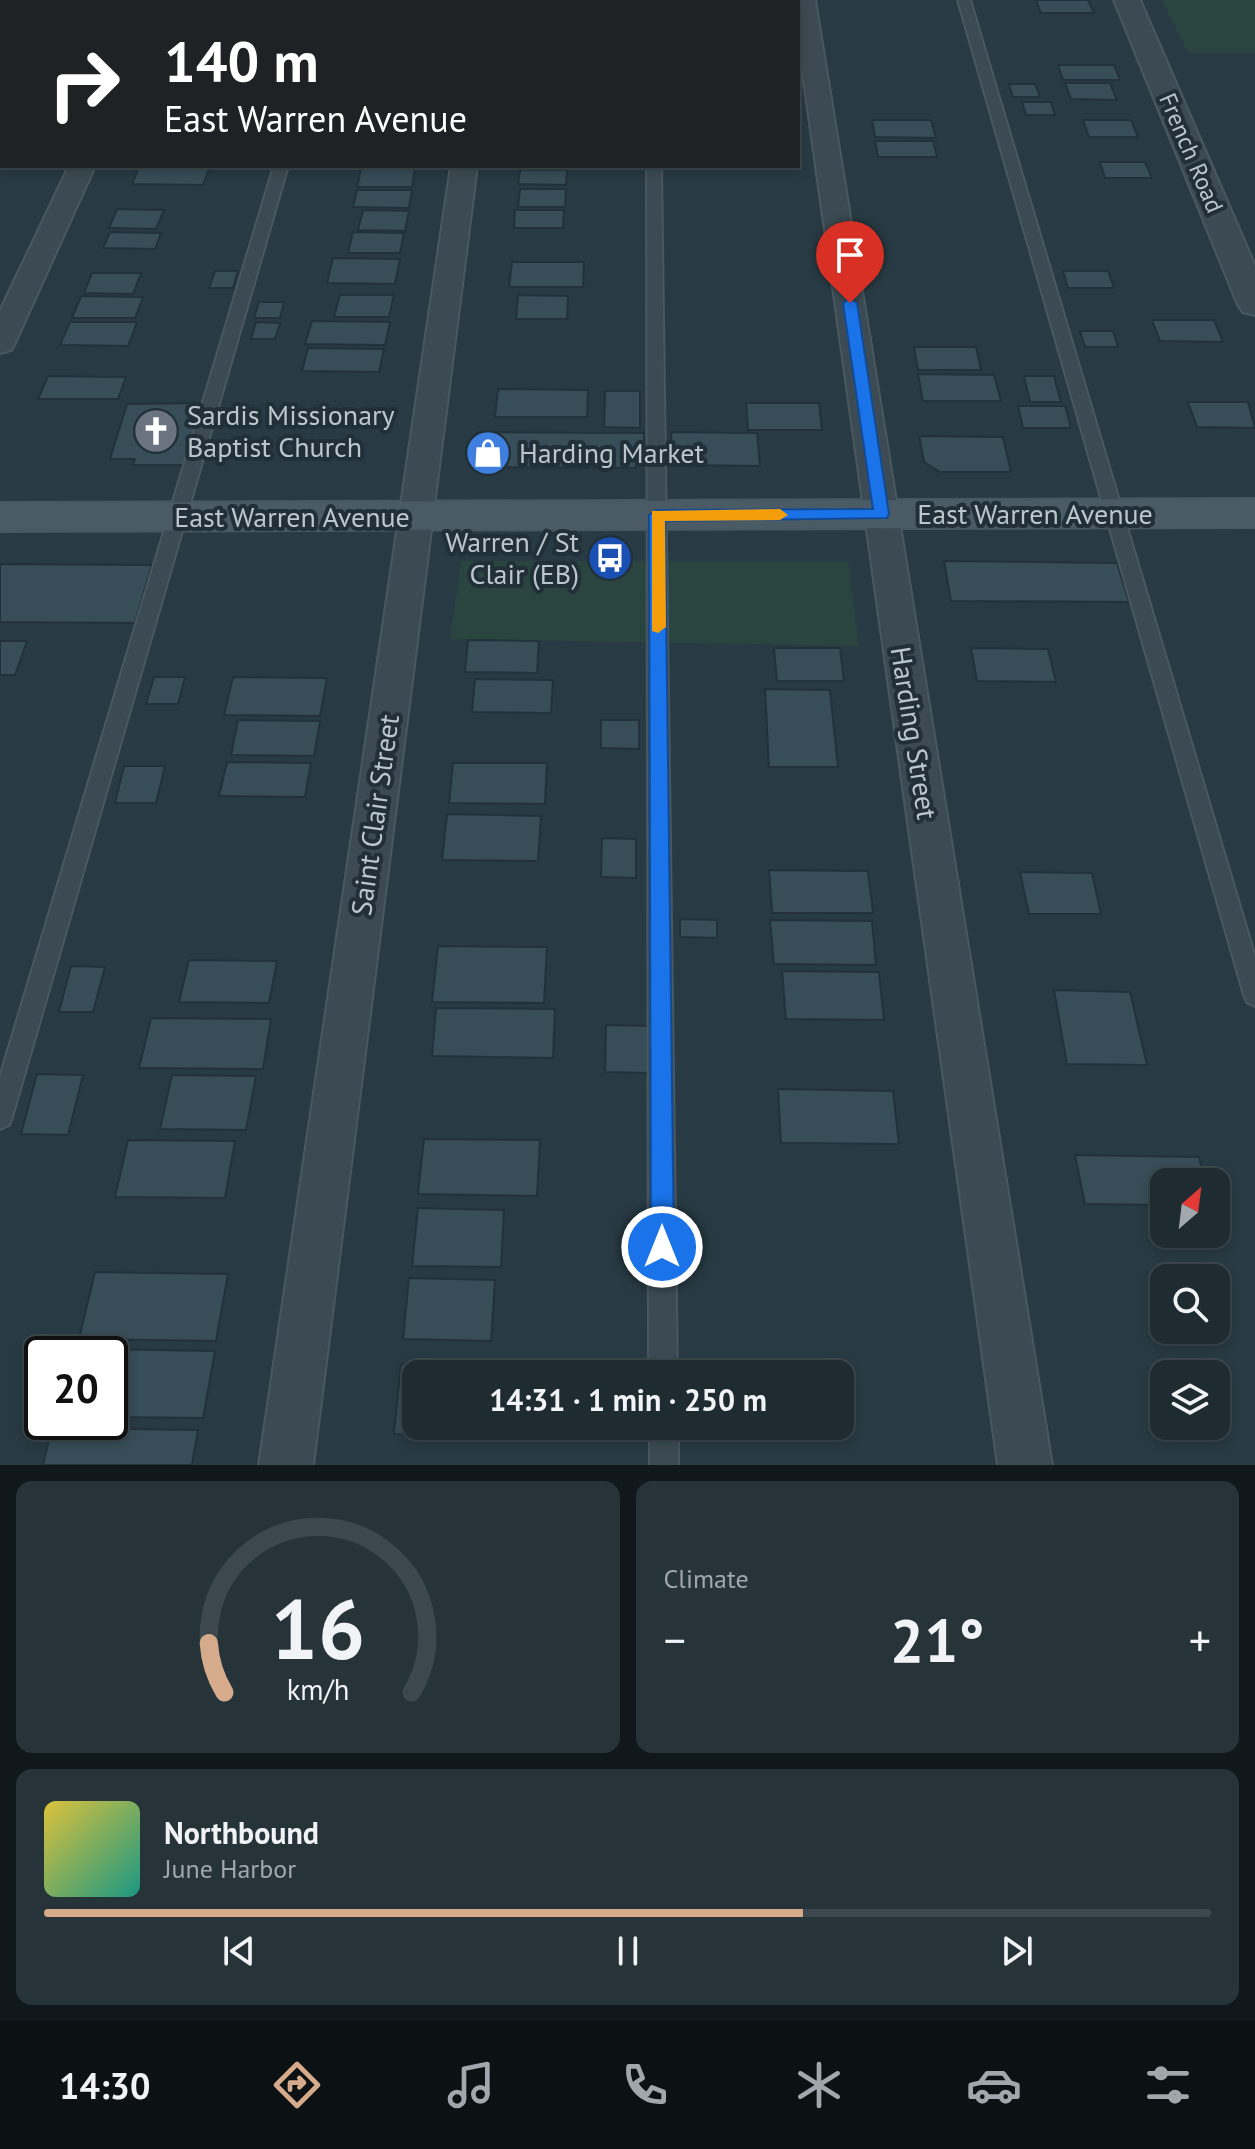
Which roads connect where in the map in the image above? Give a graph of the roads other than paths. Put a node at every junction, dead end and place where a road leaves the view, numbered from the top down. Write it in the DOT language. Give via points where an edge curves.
graph roads {
  1 [pos="804,0"];
  2 [pos="964,0"];
  3 [pos="1127,0"];
  4 [pos="81,168"];
  5 [pos="280,168"];
  6 [pos="464,168"];
  7 [pos="654,168"];
  8 [pos="1255,305"];
  9 [pos="0,343"];
  10 [pos="1113,513"];
  11 [pos="1255,513"];
  12 [pos="881,514"];
  13 [pos="657,515"];
  14 [pos="416,516"];
  15 [pos="0,517"];
  16 [pos="179,517"];
  17 [pos="1255,995"];
  18 [pos="0,1117"];
  19 [pos="663,1360"];
  20 [pos="664,1440"];
  21 [pos="286,1465"];
  22 [pos="664,1465"];
  23 [pos="1025,1465"];
  1 -- 12 [label="street, Harding Street"];
  2 -- 10 [label="lane"];
  3 -- 8 [label="street, French Road"];
  4 -- 9 [label="street"];
  5 -- 16 [label="lane"];
  6 -- 14 [label="street, Saint Clair Street"];
  7 -- 13 [label="lane"];
  10 -- 11 [label="main road, East Warren Avenue"];
  10 -- 12 [label="main road, East Warren Avenue"];
  10 -- 17 [label="lane"];
  12 -- 13 [label="main road, East Warren Avenue"];
  12 -- 23 [label="street, Harding Street"];
  13 -- 14 [label="main road, East Warren Avenue"];
  13 -- 19 [label="lane"];
  14 -- 16 [label="main road, East Warren Avenue"];
  14 -- 21 [label="street, Saint Clair Street"];
  15 -- 16 [label="main road, East Warren Avenue"];
  16 -- 18 [label="lane"];
  20 -- 22 [label="lane"];
}
